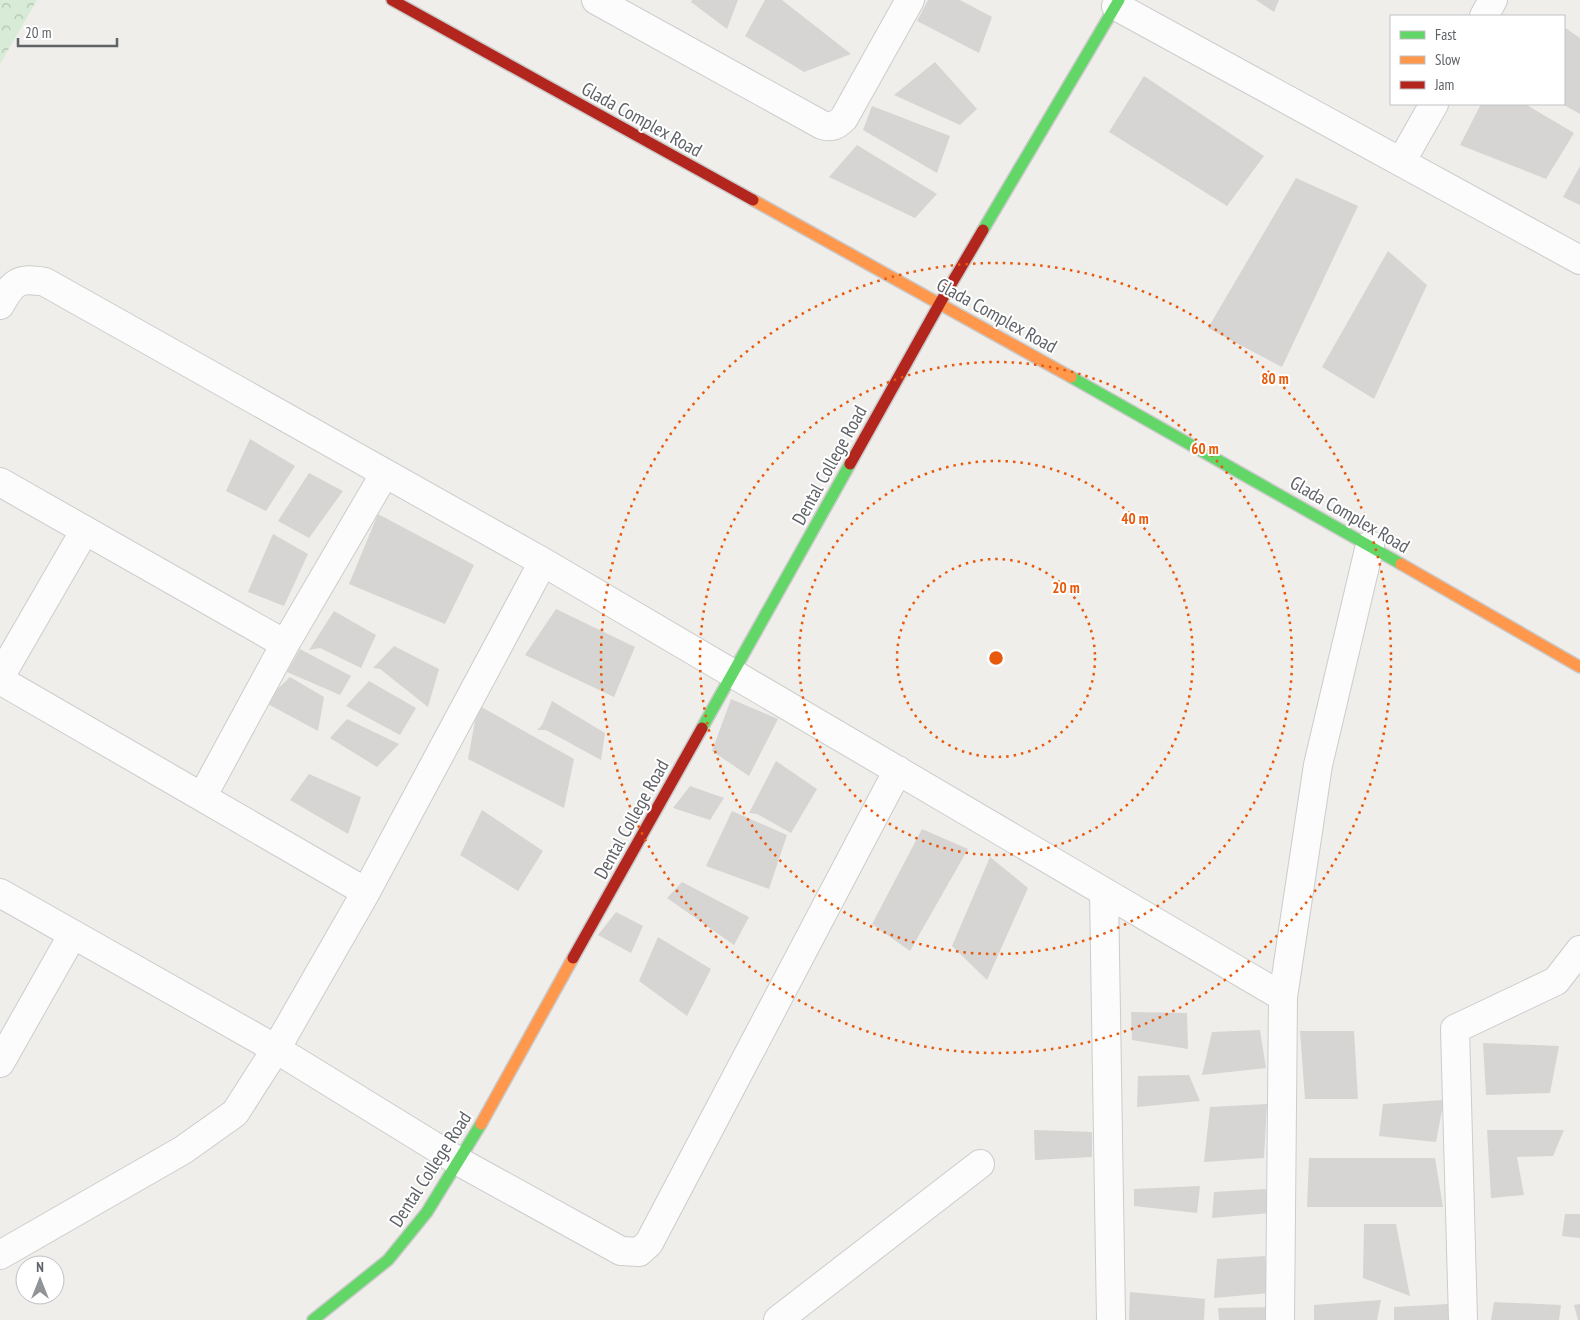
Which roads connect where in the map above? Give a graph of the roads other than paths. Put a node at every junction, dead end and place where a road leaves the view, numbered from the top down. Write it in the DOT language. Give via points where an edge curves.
graph roads {
  1 [pos="392,0"];
  2 [pos="596,0"];
  3 [pos="910,0"];
  4 [pos="1494,0"];
  5 [pos="1118,3"];
  6 [pos="1485,15"];
  7 [pos="1433,105"];
  8 [pos="1401,162"];
  9 [pos="1580,260"];
  10 [pos="940,303"];
  11 [pos="0,305"];
  12 [pos="385,474"];
  13 [pos="0,482"];
  14 [pos="85,530"];
  15 [pos="1370,545"];
  16 [pos="544,562"];
  17 [pos="285,644"];
  18 [pos="1580,667"];
  19 [pos="732,672"];
  20 [pos="0,679"];
  21 [pos="898,770"];
  22 [pos="202,797"];
  23 [pos="366,892"];
  24 [pos="1104,892"];
  25 [pos="0,893"];
  26 [pos="73,934"];
  27 [pos="1580,950"];
  28 [pos="1283,997"];
  29 [pos="276,1049"];
  30 [pos="0,1063"];
  31 [pos="458,1161"];
  32 [pos="980,1164"];
  33 [pos="0,1255"];
  34 [pos="313,1320"];
  35 [pos="778,1320"];
  36 [pos="1112,1320"];
  37 [pos="1280,1320"];
  38 [pos="1463,1320"];
  1 -- 10 [label="street, Glada Complex Road"];
  2 -- 3 [label="street" via="830,127 838,125 844,118"];
  4 -- 6 [label="street"];
  5 -- 8 [label="street"];
  5 -- 10 [label="street, Dental College Road"];
  7 -- 8 [label="street"];
  8 -- 9 [label="street"];
  10 -- 15 [label="street, Glada Complex Road"];
  10 -- 19 [label="street, Dental College Road"];
  11 -- 12 [label="street" via="14,284 30,279 45,282"];
  12 -- 16 [label="street"];
  12 -- 17 [label="street"];
  13 -- 14 [label="street"];
  14 -- 17 [label="street"];
  14 -- 20 [label="street"];
  15 -- 18 [label="street, Glada Complex Road"];
  15 -- 28 [label="street" via="1318,765"];
  16 -- 19 [label="street"];
  16 -- 23 [label="street"];
  17 -- 22 [label="street"];
  19 -- 21 [label="street"];
  19 -- 31 [label="street, Dental College Road"];
  20 -- 22 [label="street"];
  21 -- 24 [label="street"];
  21 -- 31 [label="street" via="649,1243 639,1252 621,1251"];
  22 -- 23 [label="street"];
  23 -- 29 [label="street"];
  24 -- 28 [label="street"];
  24 -- 36 [label="street"];
  25 -- 26 [label="street"];
  26 -- 29 [label="street"];
  26 -- 30 [label="street"];
  27 -- 38 [label="street" via="1556,981 1455,1029"];
  28 -- 37 [label="street"];
  29 -- 31 [label="street"];
  29 -- 33 [label="street" via="235,1113 183,1150"];
  31 -- 34 [label="street, Dental College Road" via="427,1212 388,1260"];
  32 -- 35 [label="street"];
}
